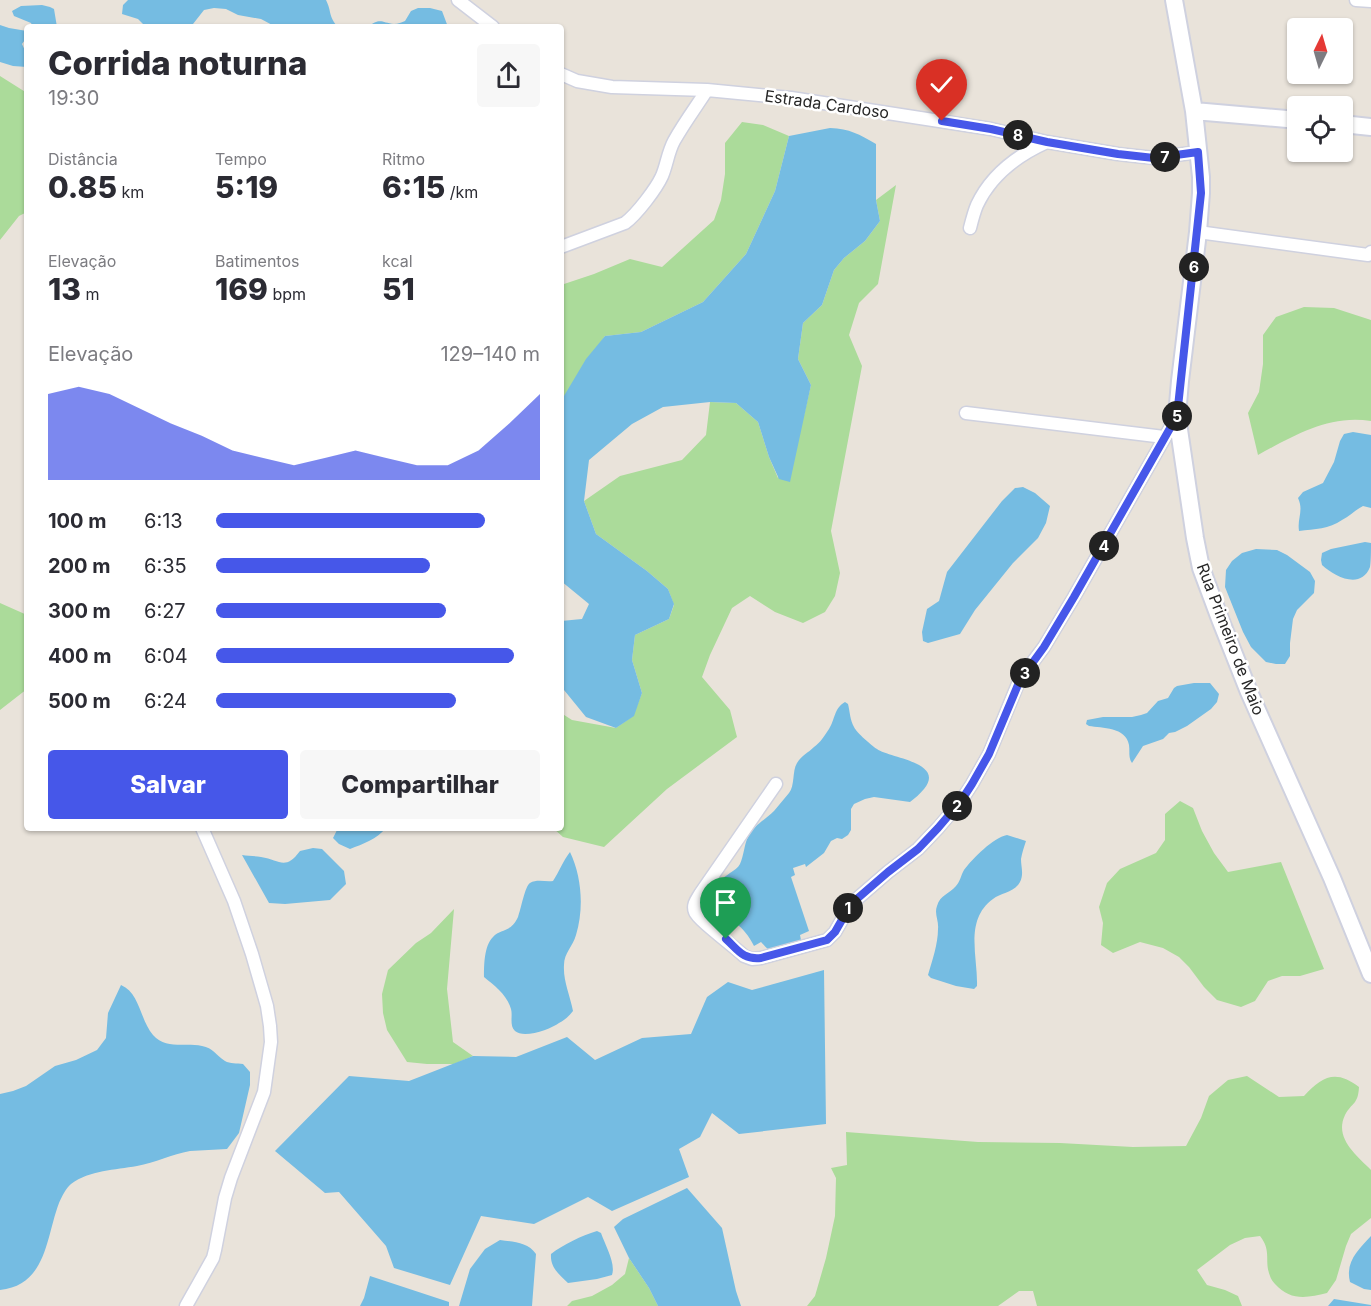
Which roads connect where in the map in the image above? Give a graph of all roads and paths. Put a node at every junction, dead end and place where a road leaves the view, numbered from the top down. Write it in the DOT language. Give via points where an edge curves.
graph roads {
  1 [pos="458,0"];
  2 [pos="1174,0"];
  3 [pos="1356,0"];
  4 [pos="1371,1"];
  5 [pos="489,24"];
  6 [pos="564,75"];
  7 [pos="707,90"];
  8 [pos="1194,111"];
  9 [pos="1287,119"];
  10 [pos="1353,125"];
  11 [pos="1371,127"];
  12 [pos="1047,142"];
  13 [pos="1198,152"];
  14 [pos="970,228"];
  15 [pos="1198,232"];
  16 [pos="564,247"];
  17 [pos="1371,252"];
  18 [pos="966,413"];
  19 [pos="1177,416"];
  20 [pos="1164,437"];
  21 [pos="776,784"];
  22 [pos="203,831"];
  23 [pos="1371,974"];
  24 [pos="186,1306"];
  1 -- 5 [label="street"];
  2 -- 8 [label="main road, Rua Primeiro de Maio"];
  3 -- 4 [label="street"];
  6 -- 7 [label="street, Estrada Cardoso" via="612,87"];
  7 -- 12 [label="street, Estrada Cardoso" via="893,113"];
  7 -- 16 [label="street" via="673,143 655,188 632,217"];
  8 -- 9 [label="main road"];
  8 -- 13 [label="main road, Rua Primeiro de Maio"];
  10 -- 11 [label="main road"];
  12 -- 13 [label="street, Estrada Cardoso" via="1154,158"];
  12 -- 14 [label="street" via="1002,170 985,189"];
  13 -- 15 [label="main road, Rua Primeiro de Maio"];
  15 -- 17 [label="street" via="1368,255"];
  15 -- 19 [label="main road, Rua Primeiro de Maio"];
  18 -- 20 [label="street"];
  19 -- 20 [label="street"];
  19 -- 23 [label="main road, Rua Primeiro de Maio" via="1201,568 1245,682"];
  20 -- 21 [label="street" via="1074,597 1020,680 989,754 961,801 929,839 851,904 827,940 752,959 695,913 694,904"];
  22 -- 24 [label="street" via="252,954 267,1006 271,1042 264,1092 225,1198 215,1250"];
}
